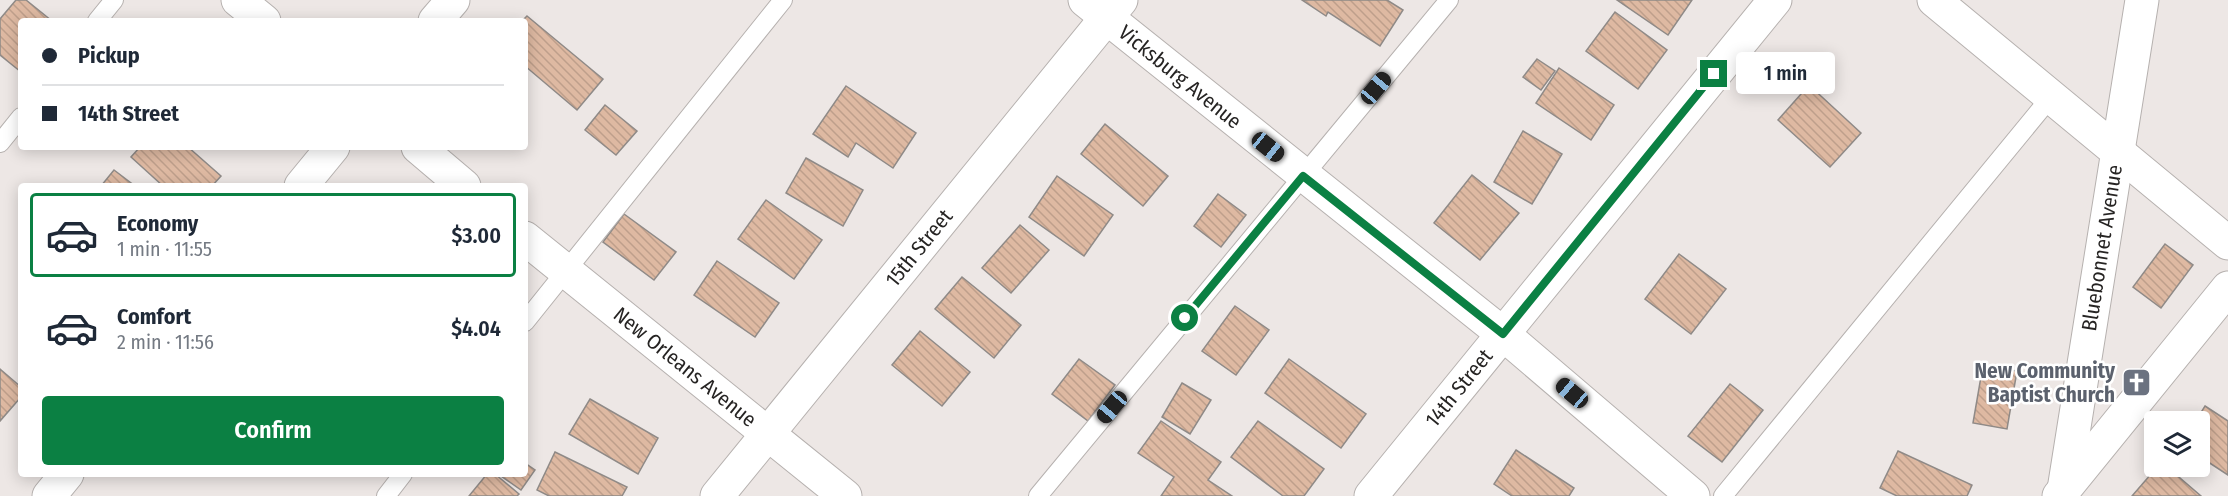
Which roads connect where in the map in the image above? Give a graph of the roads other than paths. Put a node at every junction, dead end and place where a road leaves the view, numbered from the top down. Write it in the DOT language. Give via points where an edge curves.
graph roads {
  1 [pos="114,0"];
  2 [pos="238,0"];
  3 [pos="453,0"];
  4 [pos="783,0"];
  5 [pos="1449,0"];
  6 [pos="1775,0"];
  7 [pos="1934,0"];
  8 [pos="2142,0"];
  9 [pos="1104,6"];
  10 [pos="99,18"];
  11 [pos="260,18"];
  12 [pos="438,18"];
  13 [pos="2050,98"];
  14 [pos="18,121"];
  15 [pos="0,143"];
  16 [pos="331,150"];
  17 [pos="422,150"];
  18 [pos="2118,153"];
  19 [pos="1303,176"];
  20 [pos="303,183"];
  21 [pos="460,183"];
  22 [pos="528,241"];
  23 [pos="2228,243"];
  24 [pos="565,272"];
  25 [pos="2228,288"];
  26 [pos="528,318"];
  27 [pos="1503,334"];
  28 [pos="768,434"];
  29 [pos="65,477"];
  30 [pos="402,477"];
  31 [pos="2062,494"];
  32 [pos="49,496"];
  33 [pos="386,496"];
  34 [pos="717,496"];
  35 [pos="845,496"];
  36 [pos="1038,496"];
  37 [pos="1371,496"];
  38 [pos="1693,496"];
  39 [pos="1723,496"];
  1 -- 10 [label="lane"];
  2 -- 11 [label="street"];
  3 -- 12 [label="street"];
  4 -- 24 [label="lane"];
  5 -- 19 [label="lane"];
  6 -- 27 [label="street, 14th Street"];
  7 -- 13 [label="street"];
  8 -- 18 [label="street, Bluebonnet Avenue"];
  9 -- 19 [label="street, Vicksburg Avenue"];
  9 -- 28 [label="street, 15th Street"];
  13 -- 18 [label="street"];
  13 -- 39 [label="lane"];
  14 -- 15 [label="lane"];
  16 -- 20 [label="street"];
  17 -- 21 [label="street"];
  18 -- 23 [label="street"];
  18 -- 31 [label="street, Bluebonnet Avenue"];
  19 -- 27 [label="street, Vicksburg Avenue"];
  19 -- 36 [label="lane"];
  22 -- 24 [label="street, New Orleans Avenue"];
  24 -- 26 [label="lane"];
  24 -- 28 [label="street, New Orleans Avenue"];
  25 -- 31 [label="street"];
  27 -- 37 [label="street, 14th Street"];
  27 -- 38 [label="street, Vicksburg Avenue"];
  28 -- 34 [label="street, 15th Street"];
  28 -- 35 [label="street, New Orleans Avenue"];
  29 -- 32 [label="street"];
  30 -- 33 [label="lane"];
}
